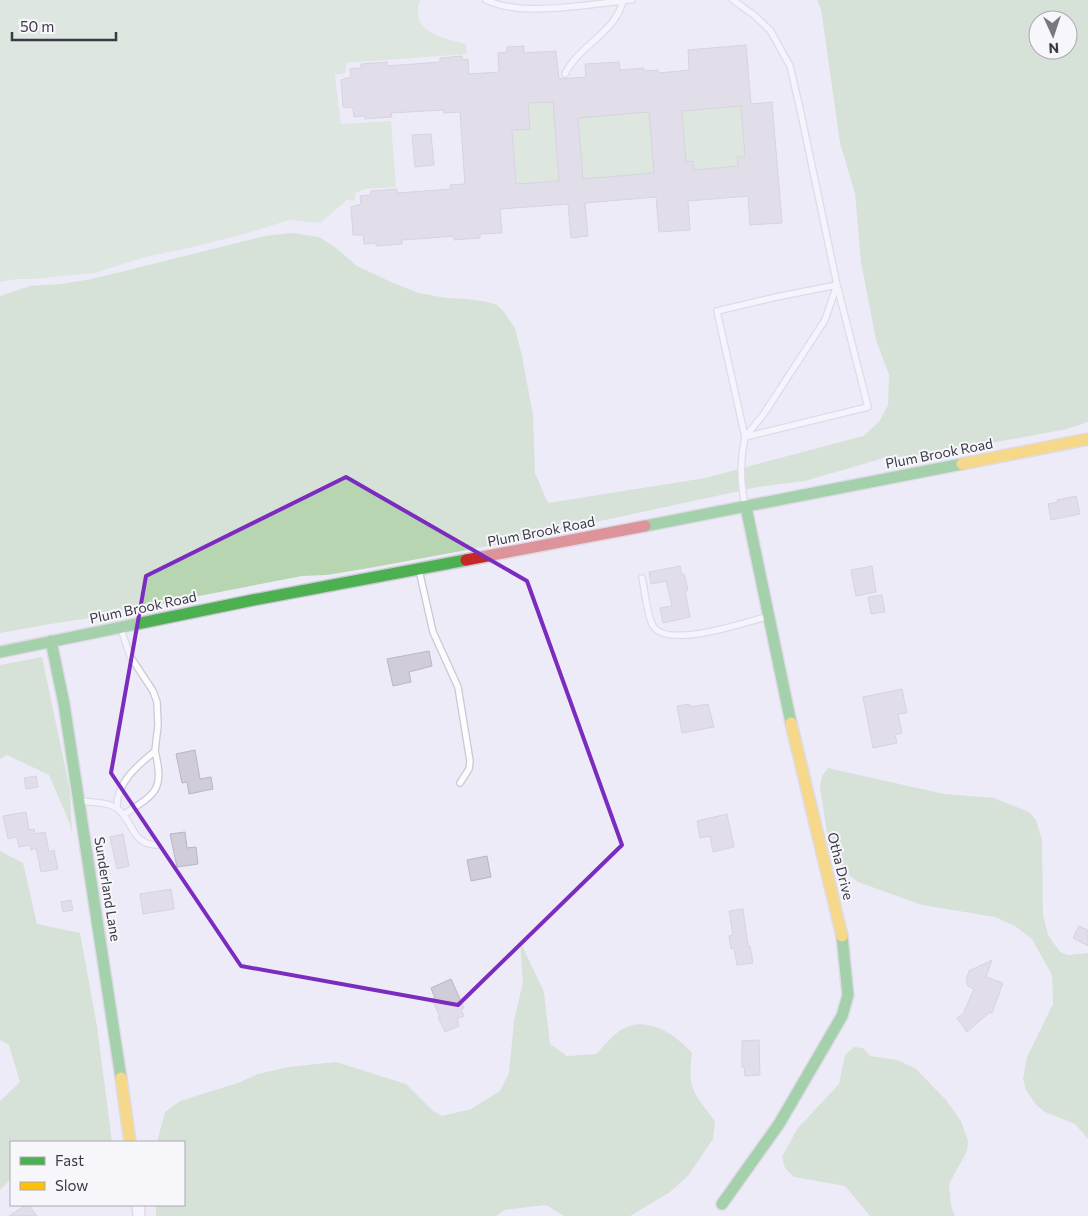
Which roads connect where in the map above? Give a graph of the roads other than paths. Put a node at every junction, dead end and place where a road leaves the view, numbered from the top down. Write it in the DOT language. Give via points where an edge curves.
graph roads {
  1 [pos="486,0"];
  2 [pos="623,0"];
  3 [pos="632,0"];
  4 [pos="733,0"];
  5 [pos="565,74"];
  6 [pos="837,286"];
  7 [pos="745,437"];
  8 [pos="1088,439"];
  9 [pos="746,507"];
  10 [pos="418,568"];
  11 [pos="642,578"];
  12 [pos="769,616"];
  13 [pos="120,627"];
  14 [pos="51,641"];
  15 [pos="0,652"];
  16 [pos="155,751"];
  17 [pos="460,783"];
  18 [pos="79,800"];
  19 [pos="117,808"];
  20 [pos="123,815"];
  21 [pos="157,845"];
  22 [pos="130,1141"];
  23 [pos="722,1204"];
  1 -- 2 [label="lane" via="516,8"];
  2 -- 3 [label="lane"];
  2 -- 5 [label="lane" via="620,11 608,28 570,64"];
  4 -- 6 [label="lane" via="770,30 790,66"];
  6 -- 7 [label="lane" via="826,320"];
  6 -- 7 [label="lane" via="868,407"];
  6 -- 7 [label="lane" via="717,311"];
  7 -- 9 [label="lane" via="740,460"];
  8 -- 9 [label="street, Plum Brook Road"];
  9 -- 10 [label="street, Plum Brook Road"];
  9 -- 12 [label="street, Otha Drive"];
  10 -- 13 [label="street, Plum Brook Road"];
  10 -- 17 [label="lane" via="433,632 458,687 470,761"];
  11 -- 12 [label="lane" via="652,624 657,631 667,635 698,634"];
  12 -- 23 [label="street, Otha Drive" via="798,756 841,929 848,994 842,1016 778,1124"];
  13 -- 14 [label="street, Plum Brook Road"];
  13 -- 16 [label="lane" via="130,656 157,702"];
  14 -- 15 [label="street, Plum Brook Road"];
  14 -- 18 [label="street, Sunderland Lane"];
  16 -- 19 [label="lane" via="120,788"];
  16 -- 20 [label="lane" via="159,784 150,796"];
  18 -- 19 [label="lane"];
  18 -- 22 [label="street, Sunderland Lane"];
  19 -- 20 [label="lane"];
  20 -- 21 [label="lane" via="139,840"];
}
